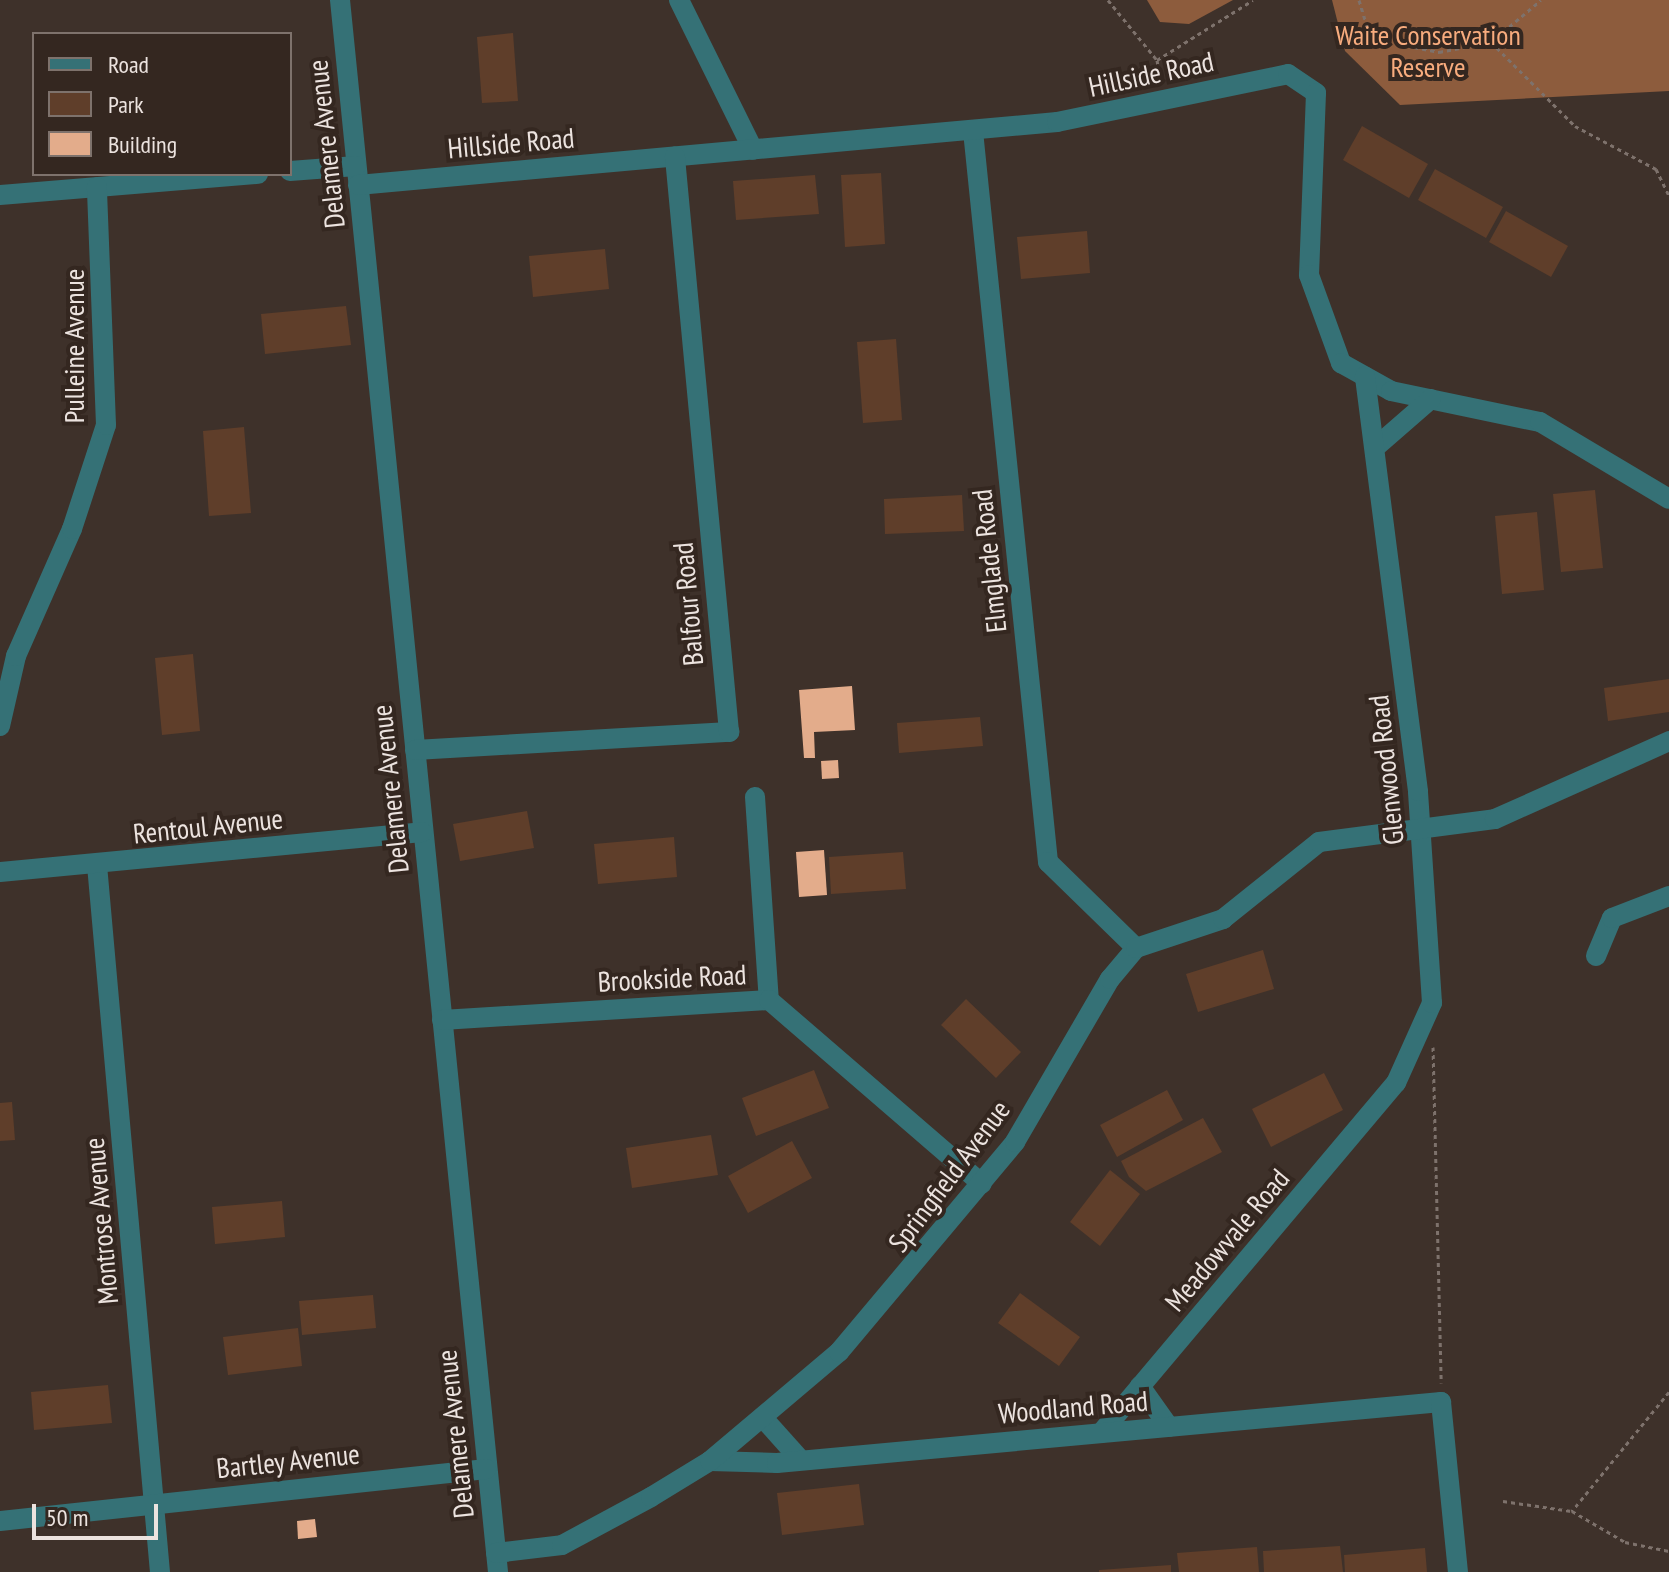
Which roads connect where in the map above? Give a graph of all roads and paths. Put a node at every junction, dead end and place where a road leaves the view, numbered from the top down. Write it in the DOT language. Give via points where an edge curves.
graph roads {
  1 [pos="340,0"];
  2 [pos="679,0"];
  3 [pos="1108,0"];
  4 [pos="1253,0"];
  5 [pos="1359,0"];
  6 [pos="1541,0"];
  7 [pos="1491,42"];
  8 [pos="1157,60"];
  9 [pos="1165,99"];
  10 [pos="973,131"];
  11 [pos="753,150"];
  12 [pos="675,157"];
  13 [pos="292,171"];
  14 [pos="233,176"];
  15 [pos="357,176"];
  16 [pos="97,187"];
  17 [pos="0,195"];
  18 [pos="1669,196"];
  19 [pos="1365,376"];
  20 [pos="1431,399"];
  21 [pos="1378,445"];
  22 [pos="1669,499"];
  23 [pos="0,726"];
  24 [pos="1669,741"];
  25 [pos="415,750"];
  26 [pos="755,797"];
  27 [pos="422,832"];
  28 [pos="1421,833"];
  29 [pos="97,865"];
  30 [pos="0,872"];
  31 [pos="1669,896"];
  32 [pos="1136,948"];
  33 [pos="1596,956"];
  34 [pos="769,1000"];
  35 [pos="442,1020"];
  36 [pos="1433,1033"];
  37 [pos="1396,1083"];
  38 [pos="982,1184"];
  39 [pos="1140,1386"];
  40 [pos="1669,1392"];
  41 [pos="1441,1402"];
  42 [pos="763,1418"];
  43 [pos="1169,1427"];
  44 [pos="1101,1433"];
  45 [pos="798,1457"];
  46 [pos="710,1461"];
  47 [pos="486,1469"];
  48 [pos="1503,1501"];
  49 [pos="154,1503"];
  50 [pos="1572,1511"];
  51 [pos="0,1521"];
  52 [pos="1669,1551"];
  53 [pos="497,1563"];
  54 [pos="160,1572"];
  55 [pos="1458,1572"];
  1 -- 15 [label="street, Delamere Avenue"];
  2 -- 11 [label="street"];
  3 -- 8 [label="path"];
  4 -- 8 [label="path"];
  5 -- 7 [label="path" via="1367,26 1399,44 1439,52"];
  6 -- 7 [label="path"];
  7 -- 18 [label="path" via="1575,126 1656,169"];
  8 -- 9 [label="path"];
  9 -- 10 [label="street, Hillside Road"];
  9 -- 19 [label="street, Hillside Road" via="1288,74 1316,93 1309,275 1341,363"];
  10 -- 11 [label="street, Hillside Road"];
  10 -- 32 [label="street, Elmglade Road" via="1048,862"];
  11 -- 12 [label="street, Hillside Road"];
  12 -- 15 [label="street, Hillside Road"];
  12 -- 25 [label="street, Balfour Road" via="729,732"];
  13 -- 15 [label="street, Hillside Road"];
  14 -- 16 [label="street"];
  15 -- 25 [label="street, Delamere Avenue"];
  16 -- 17 [label="street"];
  16 -- 23 [label="street, Pulleine Avenue" via="106,425 72,529 16,656"];
  19 -- 20 [label="street, Hillside Road"];
  19 -- 21 [label="street, Glenwood Road"];
  20 -- 21 [label="street"];
  20 -- 22 [label="street, Hillside Road" via="1540,422"];
  21 -- 28 [label="street, Glenwood Road"];
  24 -- 28 [label="street" via="1495,819"];
  25 -- 27 [label="street, Delamere Avenue"];
  26 -- 34 [label="street"];
  27 -- 29 [label="street, Rentoul Avenue"];
  27 -- 35 [label="street, Delamere Avenue"];
  28 -- 32 [label="street" via="1319,842 1223,919"];
  28 -- 37 [label="street, Glenwood Road" via="1432,1003"];
  29 -- 30 [label="street, Rentoul Avenue"];
  29 -- 49 [label="street, Montrose Avenue"];
  31 -- 33 [label="street" via="1612,918"];
  32 -- 38 [label="street, Springfield Avenue"];
  34 -- 35 [label="street, Brookside Road"];
  34 -- 38 [label="street, Brookside Road"];
  35 -- 47 [label="street, Delamere Avenue"];
  36 -- 41 [label="path"];
  37 -- 39 [label="street, Meadowvale Road"];
  38 -- 42 [label="street, Springfield Avenue" via="867,1324"];
  39 -- 43 [label="street"];
  39 -- 44 [label="street, Meadowvale Road"];
  40 -- 50 [label="path"];
  41 -- 43 [label="street, Woodland Road"];
  41 -- 55 [label="street"];
  42 -- 45 [label="street"];
  42 -- 46 [label="street, Springfield Avenue"];
  43 -- 44 [label="street, Woodland Road"];
  44 -- 45 [label="street, Woodland Road"];
  45 -- 46 [label="street, Woodland Road"];
  46 -- 53 [label="street, Springfield Avenue" via="562,1545"];
  47 -- 49 [label="street, Bartley Avenue"];
  47 -- 53 [label="street, Delamere Avenue"];
  48 -- 50 [label="path"];
  49 -- 51 [label="street, Bartley Avenue"];
  49 -- 54 [label="street, Montrose Avenue"];
  50 -- 52 [label="path" via="1625,1542"];
}
